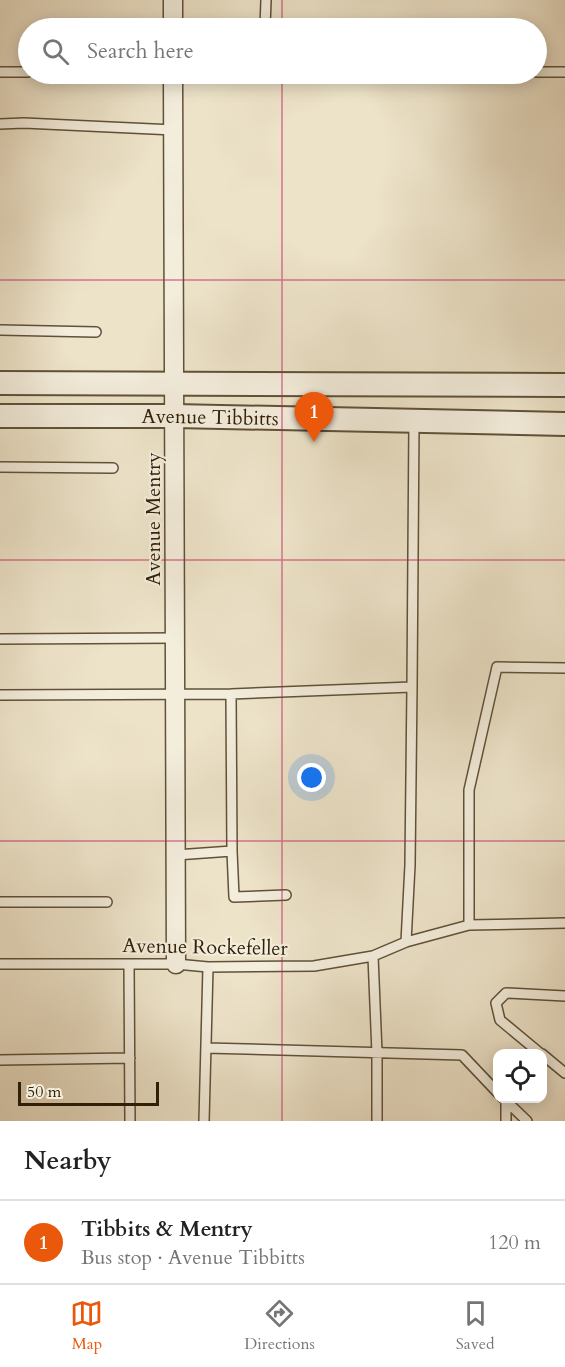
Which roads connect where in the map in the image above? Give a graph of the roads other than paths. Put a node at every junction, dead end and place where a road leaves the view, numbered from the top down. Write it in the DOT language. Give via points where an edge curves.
graph roads {
  1 [pos="173,0"];
  2 [pos="266,0"];
  3 [pos="173,18"];
  4 [pos="265,18"];
  5 [pos="0,72"];
  6 [pos="18,72"];
  7 [pos="547,72"];
  8 [pos="565,72"];
  9 [pos="173,84"];
  10 [pos="0,124"];
  11 [pos="174,130"];
  12 [pos="0,330"];
  13 [pos="96,332"];
  14 [pos="0,382"];
  15 [pos="175,384"];
  16 [pos="565,385"];
  17 [pos="0,416"];
  18 [pos="175,416"];
  19 [pos="414,420"];
  20 [pos="565,424"];
  21 [pos="0,468"];
  22 [pos="113,468"];
  23 [pos="176,638"];
  24 [pos="0,639"];
  25 [pos="565,668"];
  26 [pos="412,687"];
  27 [pos="231,694"];
  28 [pos="0,695"];
  29 [pos="176,695"];
  30 [pos="232,851"];
  31 [pos="176,855"];
  32 [pos="286,896"];
  33 [pos="0,902"];
  34 [pos="107,902"];
  35 [pos="565,923"];
  36 [pos="469,925"];
  37 [pos="406,942"];
  38 [pos="373,956"];
  39 [pos="0,964"];
  40 [pos="129,964"];
  41 [pos="176,964"];
  42 [pos="208,967"];
  43 [pos="565,996"];
  44 [pos="206,1048"];
  45 [pos="536,1049"];
  46 [pos="377,1053"];
  47 [pos="130,1058"];
  48 [pos="547,1058"];
  49 [pos="0,1060"];
  50 [pos="565,1073"];
  51 [pos="493,1088"];
  52 [pos="505,1103"];
  53 [pos="508,1103"];
  54 [pos="130,1121"];
  55 [pos="204,1121"];
  56 [pos="377,1121"];
  57 [pos="506,1121"];
  58 [pos="527,1121"];
  1 -- 3 [label="street"];
  2 -- 4 [label="lane"];
  5 -- 6 [label="lane"];
  7 -- 8 [label="lane"];
  9 -- 11 [label="street, Avenue Mentry"];
  10 -- 11 [label="lane"];
  11 -- 15 [label="street, Avenue Mentry"];
  12 -- 13 [label="lane"];
  14 -- 15 [label="street, Avenue Tibbitts"];
  15 -- 16 [label="street, Avenue Tibbitts"];
  15 -- 18 [label="street, Avenue Mentry"];
  17 -- 18 [label="street, Avenue Tibbitts"];
  18 -- 19 [label="street, Avenue Tibbitts"];
  18 -- 23 [label="street, Avenue Mentry"];
  19 -- 20 [label="street, Avenue Tibbitts"];
  19 -- 26 [label="lane"];
  21 -- 22 [label="lane"];
  23 -- 24 [label="lane"];
  23 -- 29 [label="street, Avenue Mentry"];
  25 -- 36 [label="lane" via="496,667 469,790"];
  26 -- 27 [label="lane"];
  26 -- 37 [label="lane"];
  27 -- 29 [label="lane"];
  27 -- 30 [label="lane"];
  28 -- 29 [label="lane"];
  29 -- 31 [label="street, Avenue Mentry"];
  30 -- 31 [label="lane"];
  30 -- 32 [label="lane" via="234,897"];
  31 -- 41 [label="street, Avenue Mentry"];
  33 -- 34 [label="lane"];
  35 -- 36 [label="lane, Avenue Rockefeller"];
  36 -- 37 [label="lane, Avenue Rockefeller"];
  37 -- 38 [label="lane, Avenue Rockefeller"];
  38 -- 42 [label="lane, Avenue Rockefeller" via="314,966"];
  38 -- 46 [label="lane"];
  39 -- 40 [label="lane, Avenue Rockefeller"];
  40 -- 41 [label="lane, Avenue Rockefeller"];
  40 -- 47 [label="lane"];
  41 -- 42 [label="lane, Avenue Rockefeller"];
  42 -- 44 [label="lane"];
  43 -- 45 [label="lane" via="506,993 496,1003 500,1020"];
  44 -- 46 [label="lane"];
  44 -- 55 [label="lane"];
  46 -- 51 [label="lane" via="462,1055"];
  46 -- 56 [label="lane"];
  47 -- 49 [label="lane"];
  47 -- 54 [label="lane"];
  48 -- 50 [label="lane"];
  52 -- 57 [label="lane"];
  53 -- 58 [label="lane"];
}
